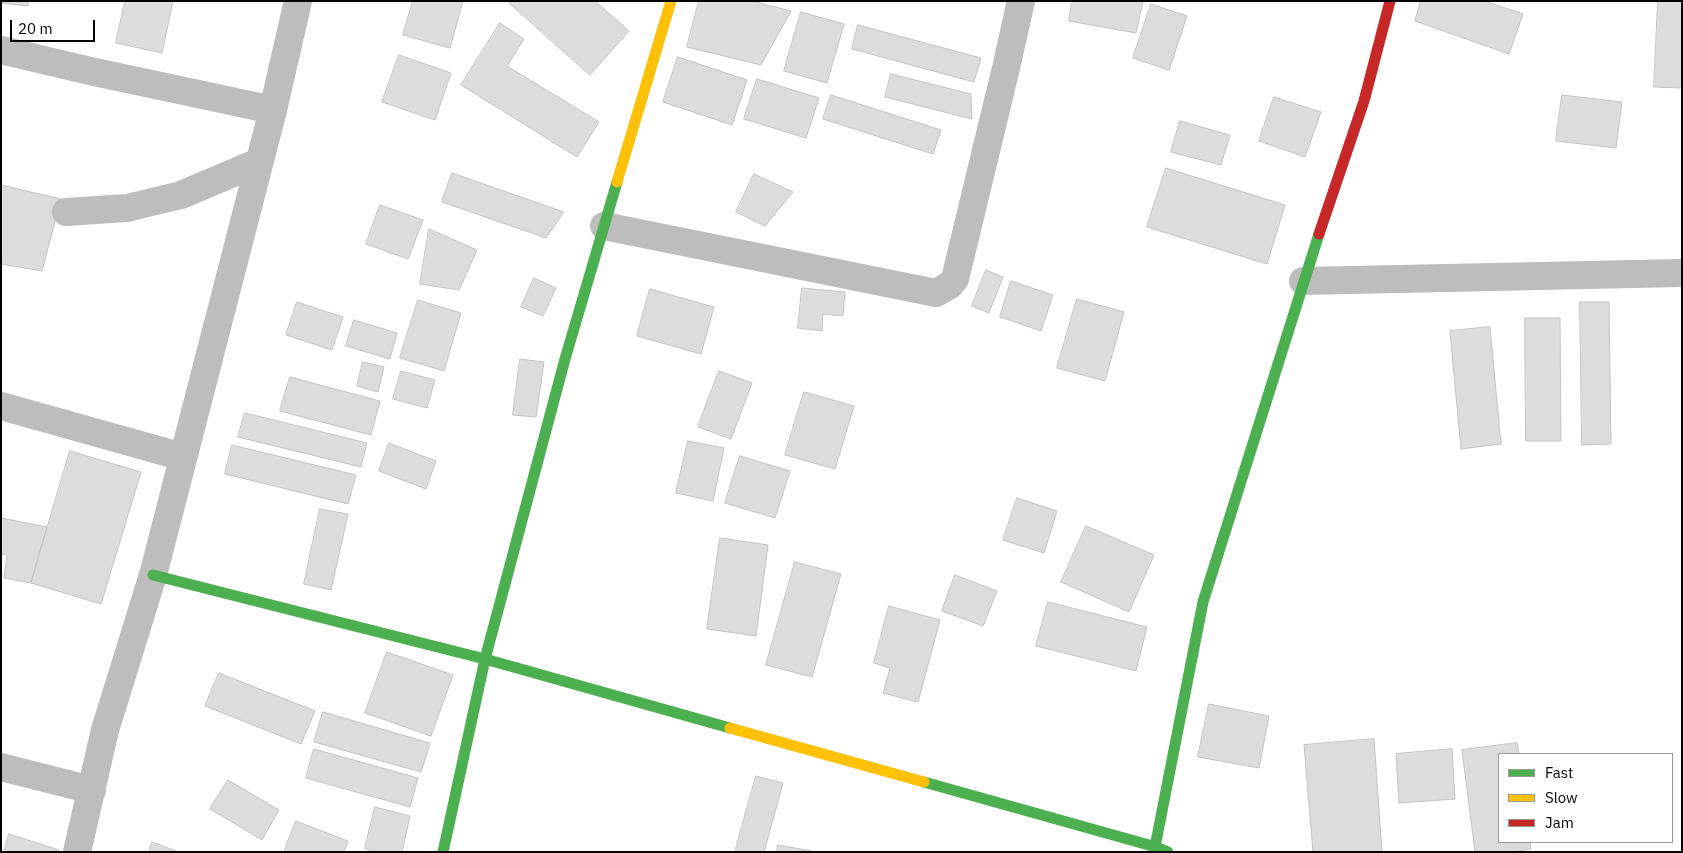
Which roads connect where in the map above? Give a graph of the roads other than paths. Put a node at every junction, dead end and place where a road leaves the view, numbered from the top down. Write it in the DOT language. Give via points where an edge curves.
graph roads {
  1 [pos="298,1"];
  2 [pos="671,1"];
  3 [pos="1021,1"];
  4 [pos="1390,1"];
  5 [pos="1,50"];
  6 [pos="273,110"];
  7 [pos="259,162"];
  8 [pos="66,212"];
  9 [pos="604,226"];
  10 [pos="1682,273"];
  11 [pos="1303,281"];
  12 [pos="1,406"];
  13 [pos="183,457"];
  14 [pos="153,575"];
  15 [pos="485,659"];
  16 [pos="1,766"];
  17 [pos="92,790"];
  18 [pos="1155,849"];
  19 [pos="77,852"];
  20 [pos="443,852"];
  21 [pos="1168,852"];
  1 -- 6 [label="street"];
  2 -- 9 [label="street"];
  3 -- 9 [label="street" via="955,279 950,286 936,293"];
  4 -- 11 [label="street" via="1364,101"];
  5 -- 6 [label="street"];
  6 -- 7 [label="street"];
  7 -- 8 [label="street" via="181,195 127,208"];
  7 -- 13 [label="street"];
  9 -- 15 [label="street"];
  10 -- 11 [label="street"];
  11 -- 18 [label="street" via="1203,602"];
  12 -- 13 [label="street"];
  13 -- 14 [label="street"];
  14 -- 15 [label="street"];
  14 -- 17 [label="street" via="105,730"];
  15 -- 18 [label="street"];
  15 -- 20 [label="street"];
  16 -- 17 [label="street"];
  17 -- 19 [label="street"];
  18 -- 21 [label="street"];
}
